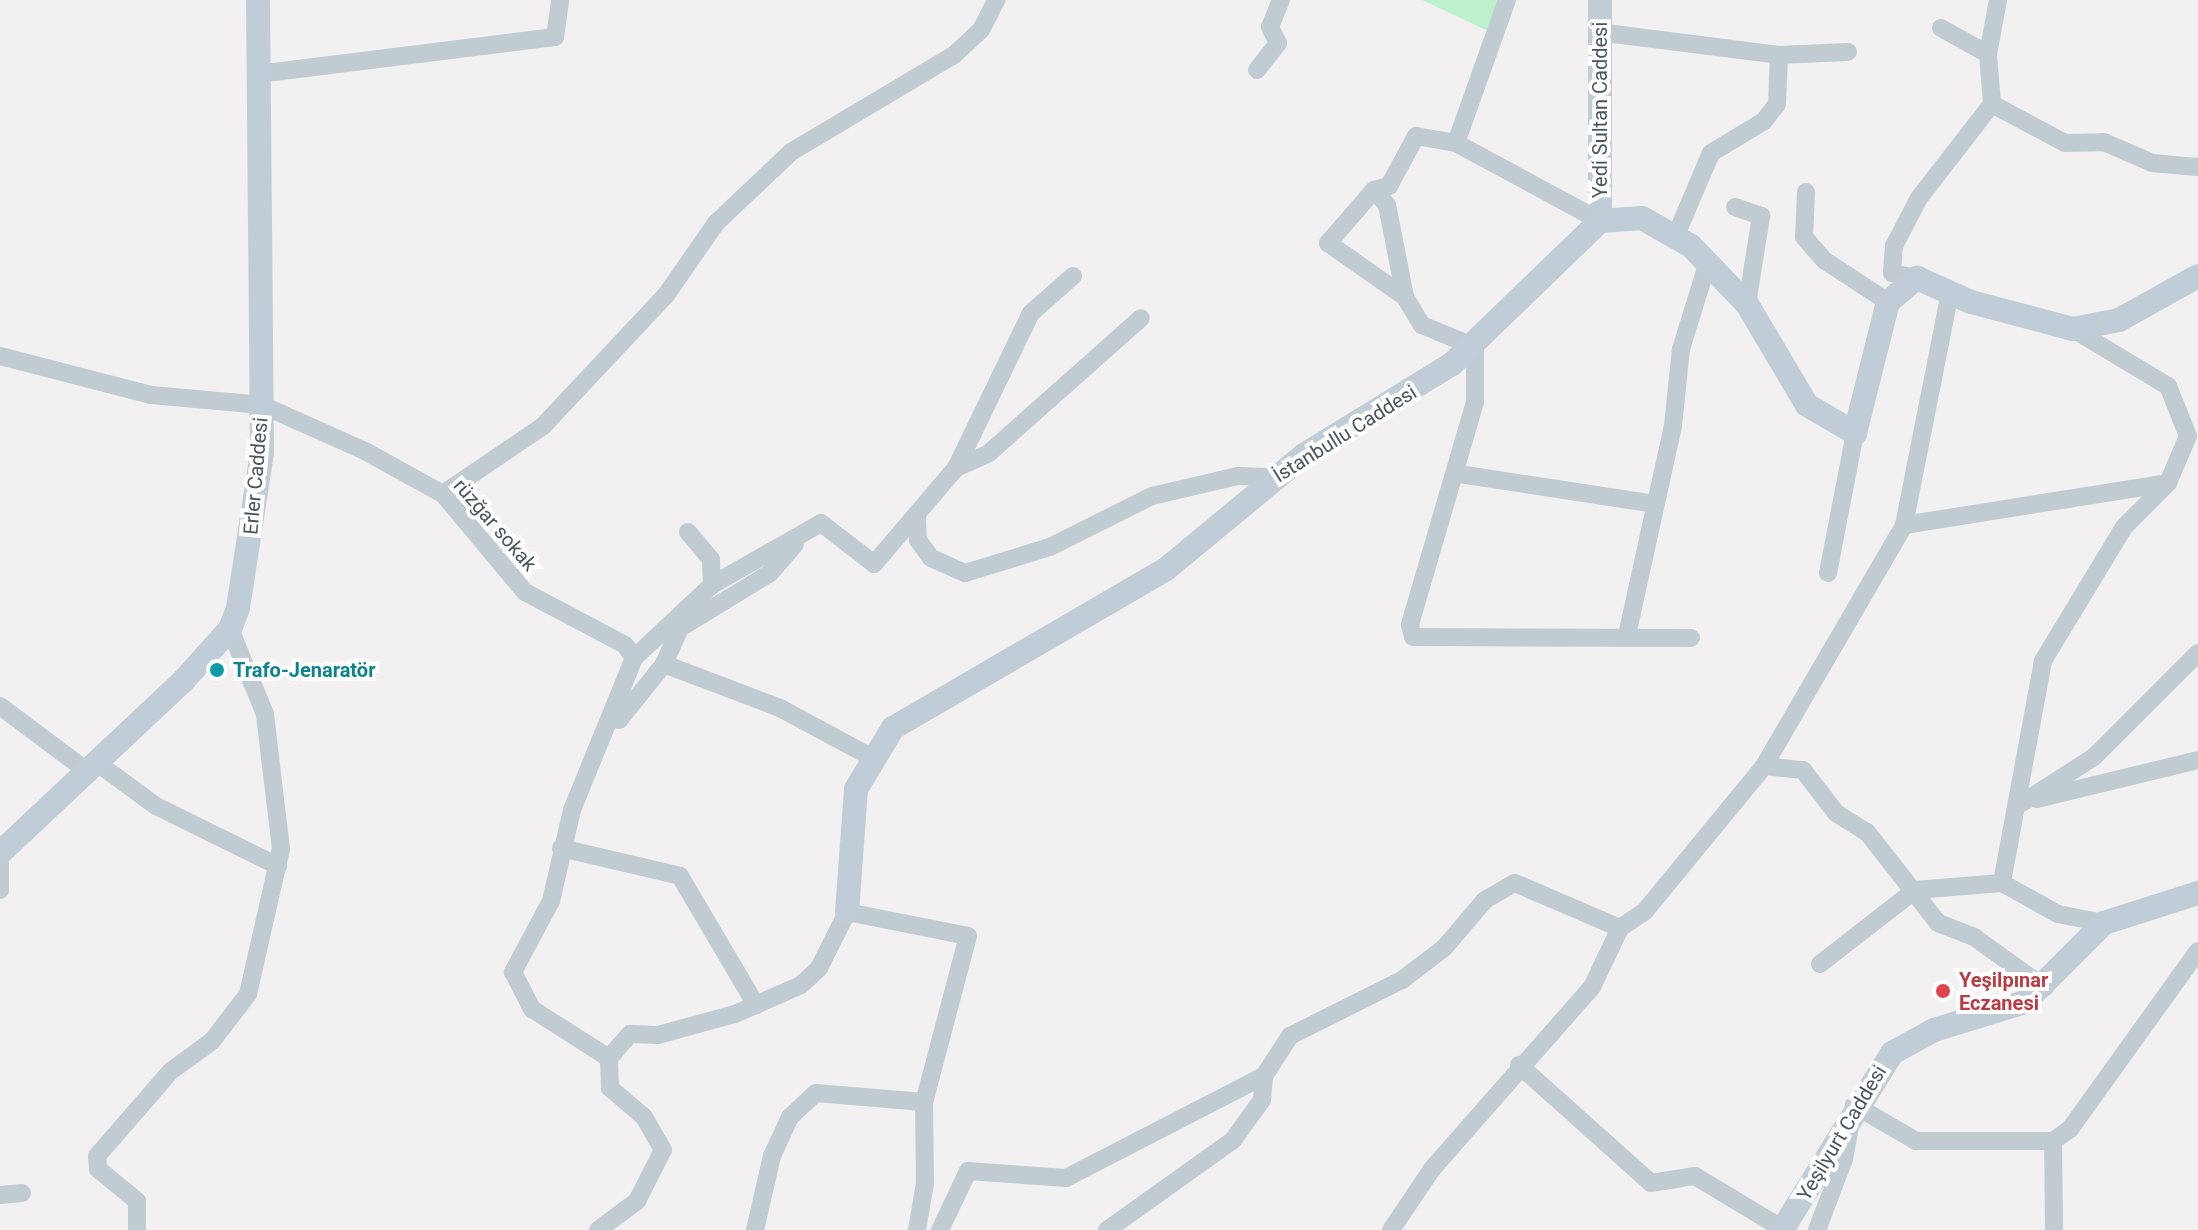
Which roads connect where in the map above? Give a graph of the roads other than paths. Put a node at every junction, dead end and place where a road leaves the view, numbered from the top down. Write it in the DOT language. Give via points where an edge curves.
graph roads {
  1 [pos="258,0"];
  2 [pos="560,0"];
  3 [pos="996,0"];
  4 [pos="1281,0"];
  5 [pos="1507,0"];
  6 [pos="1600,0"];
  7 [pos="1998,0"];
  8 [pos="1941,28"];
  9 [pos="1598,32"];
  10 [pos="1848,52"];
  11 [pos="1988,54"];
  12 [pos="1779,55"];
  13 [pos="1257,70"];
  14 [pos="258,74"];
  15 [pos="1992,104"];
  16 [pos="1456,143"];
  17 [pos="2198,167"];
  18 [pos="1374,190"];
  19 [pos="1806,192"];
  20 [pos="1735,207"];
  21 [pos="1600,221"];
  22 [pos="1676,235"];
  23 [pos="1708,262"];
  24 [pos="1073,276"];
  25 [pos="1917,278"];
  26 [pos="2197,280"];
  27 [pos="1950,293"];
  28 [pos="1405,297"];
  29 [pos="1888,302"];
  30 [pos="1747,304"];
  31 [pos="1141,318"];
  32 [pos="2073,329"];
  33 [pos="1475,347"];
  34 [pos="0,356"];
  35 [pos="262,405"];
  36 [pos="1855,433"];
  37 [pos="956,468"];
  38 [pos="1459,474"];
  39 [pos="1274,477"];
  40 [pos="2168,483"];
  41 [pos="443,494"];
  42 [pos="1655,504"];
  43 [pos="917,517"];
  44 [pos="1904,525"];
  45 [pos="688,532"];
  46 [pos="805,533"];
  47 [pos="888,554"];
  48 [pos="931,558"];
  49 [pos="1828,573"];
  50 [pos="712,585"];
  51 [pos="230,629"];
  52 [pos="1627,635"];
  53 [pos="1691,638"];
  54 [pos="2198,653"];
  55 [pos="634,658"];
  56 [pos="664,664"];
  57 [pos="0,706"];
  58 [pos="601,744"];
  59 [pos="869,756"];
  60 [pos="2198,760"];
  61 [pos="1764,766"];
  62 [pos="91,767"];
  63 [pos="2022,803"];
  64 [pos="2015,826"];
  65 [pos="561,848"];
  66 [pos="0,853"];
  67 [pos="0,864"];
  68 [pos="278,866"];
  69 [pos="2002,883"];
  70 [pos="0,890"];
  71 [pos="1915,890"];
  72 [pos="2198,893"];
  73 [pos="847,912"];
  74 [pos="2104,923"];
  75 [pos="1620,928"];
  76 [pos="2198,951"];
  77 [pos="1820,964"];
  78 [pos="2045,988"];
  79 [pos="756,1005"];
  80 [pos="609,1058"];
  81 [pos="1519,1065"];
  82 [pos="1264,1076"];
  83 [pos="924,1102"];
  84 [pos="1854,1105"];
  85 [pos="2053,1141"];
  86 [pos="22,1193"];
  87 [pos="0,1195"];
  88 [pos="137,1230"];
  89 [pos="598,1230"];
  90 [pos="755,1230"];
  91 [pos="917,1230"];
  92 [pos="940,1230"];
  93 [pos="1107,1230"];
  94 [pos="1391,1230"];
  95 [pos="1782,1230"];
  96 [pos="1817,1230"];
  97 [pos="2054,1230"];
  1 -- 14 [label="street, Erler Caddesi"];
  2 -- 14 [label="street" via="555,37"];
  3 -- 41 [label="street" via="981,30 954,55 791,152 716,223 666,295 543,426"];
  4 -- 13 [label="street" via="1270,27 1278,43"];
  5 -- 16 [label="street"];
  6 -- 9 [label="street, Yedi Sultan Caddesi"];
  7 -- 11 [label="street"];
  8 -- 11 [label="street"];
  9 -- 12 [label="street"];
  9 -- 21 [label="street, Yedi Sultan Caddesi"];
  10 -- 12 [label="street"];
  11 -- 15 [label="street"];
  12 -- 22 [label="street" via="1777,104 1764,121 1711,153"];
  14 -- 35 [label="street, Erler Caddesi"];
  15 -- 17 [label="street" via="2065,143 2104,142 2152,163"];
  15 -- 25 [label="street" via="1919,198 1894,246 1892,273"];
  16 -- 18 [label="street" via="1416,136 1389,186"];
  16 -- 21 [label="street"];
  18 -- 28 [label="street" via="1387,205"];
  18 -- 28 [label="street" via="1328,243"];
  19 -- 29 [label="street" via="1804,237 1824,260"];
  20 -- 30 [label="street" via="1761,216"];
  21 -- 22 [label="street" via="1629,215"];
  21 -- 33 [label="street, İstanbullu Caddesi"];
  22 -- 23 [label="street"];
  23 -- 30 [label="street"];
  23 -- 42 [label="street" via="1681,349"];
  24 -- 37 [label="street" via="1031,313"];
  25 -- 27 [label="street"];
  25 -- 29 [label="street"];
  26 -- 32 [label="street" via="2119,320"];
  27 -- 32 [label="street"];
  27 -- 44 [label="street"];
  28 -- 33 [label="street" via="1422,325"];
  29 -- 36 [label="street"];
  30 -- 36 [label="street" via="1807,405"];
  31 -- 37 [label="street" via="989,453"];
  32 -- 40 [label="street" via="2127,358 2175,398 2188,436"];
  33 -- 38 [label="street" via="1475,402"];
  33 -- 39 [label="street, İstanbullu Caddesi"];
  34 -- 35 [label="street" via="151,395"];
  35 -- 41 [label="street, rüzğar sokak"];
  35 -- 51 [label="street, Erler Caddesi" via="259,481"];
  36 -- 49 [label="street"];
  37 -- 43 [label="street"];
  38 -- 42 [label="street"];
  38 -- 52 [label="street" via="1410,625 1413,637"];
  39 -- 48 [label="street" via="1238,476 1152,496 1050,547 965,573"];
  39 -- 59 [label="street, İstanbullu Caddesi" via="1165,570 905,718"];
  40 -- 44 [label="street"];
  40 -- 64 [label="street" via="2124,527 2043,661"];
  41 -- 55 [label="street, rüzğar sokak" via="525,592 625,645"];
  42 -- 52 [label="street"];
  43 -- 47 [label="street"];
  43 -- 48 [label="street" via="918,540"];
  44 -- 61 [label="street"];
  45 -- 50 [label="street" via="711,559"];
  46 -- 47 [label="street" via="821,523 874,564"];
  46 -- 50 [label="street"];
  46 -- 56 [label="street" via="770,573 680,628"];
  47 -- 48 [label="street"];
  50 -- 55 [label="street"];
  51 -- 62 [label="street"];
  51 -- 68 [label="street" via="273,751 283,829"];
  52 -- 53 [label="street"];
  54 -- 63 [label="street" via="2094,757"];
  55 -- 58 [label="street"];
  56 -- 58 [label="street"];
  56 -- 59 [label="street" via="780,708"];
  57 -- 62 [label="street"];
  58 -- 65 [label="street"];
  59 -- 73 [label="street, İstanbullu Caddesi" via="852,810"];
  60 -- 63 [label="street"];
  61 -- 71 [label="street" via="1803,770"];
  61 -- 75 [label="street" via="1645,911"];
  62 -- 66 [label="street"];
  62 -- 68 [label="street" via="156,806"];
  63 -- 64 [label="street"];
  64 -- 69 [label="street"];
  65 -- 79 [label="street" via="680,876"];
  65 -- 80 [label="street" via="551,901 513,972 532,1009"];
  67 -- 70 [label="street"];
  68 -- 88 [label="street" via="248,994 212,1041 171,1071 97,1156 98,1169 142,1210"];
  69 -- 71 [label="street"];
  69 -- 74 [label="street" via="2058,914"];
  71 -- 77 [label="street"];
  71 -- 78 [label="street" via="1938,923 1974,937"];
  72 -- 74 [label="street"];
  73 -- 79 [label="street" via="819,968 801,985"];
  73 -- 83 [label="street" via="968,936"];
  74 -- 78 [label="street, Yeşilyurt Caddesi"];
  75 -- 81 [label="street" via="1592,987"];
  75 -- 82 [label="street" via="1515,883 1485,900 1444,948 1402,980 1290,1036"];
  76 -- 85 [label="street" via="2070,1129"];
  78 -- 84 [label="street, Yeşilyurt Caddesi" via="2005,1013 1906,1042"];
  79 -- 80 [label="street" via="658,1035 630,1034"];
  80 -- 89 [label="street" via="610,1088 644,1117 663,1150 637,1201"];
  81 -- 94 [label="street"];
  81 -- 95 [label="street" via="1651,1183 1695,1176"];
  82 -- 92 [label="street" via="1066,1178 968,1171"];
  82 -- 93 [label="street" via="1262,1100 1233,1140"];
  83 -- 90 [label="street" via="816,1093 790,1117 772,1156"];
  83 -- 91 [label="street" via="925,1183"];
  84 -- 85 [label="street" via="1916,1141"];
  84 -- 95 [label="street, Yeşilyurt Caddesi"];
  84 -- 96 [label="street" via="1844,1159"];
  85 -- 97 [label="street"];
  86 -- 87 [label="street"];
}
